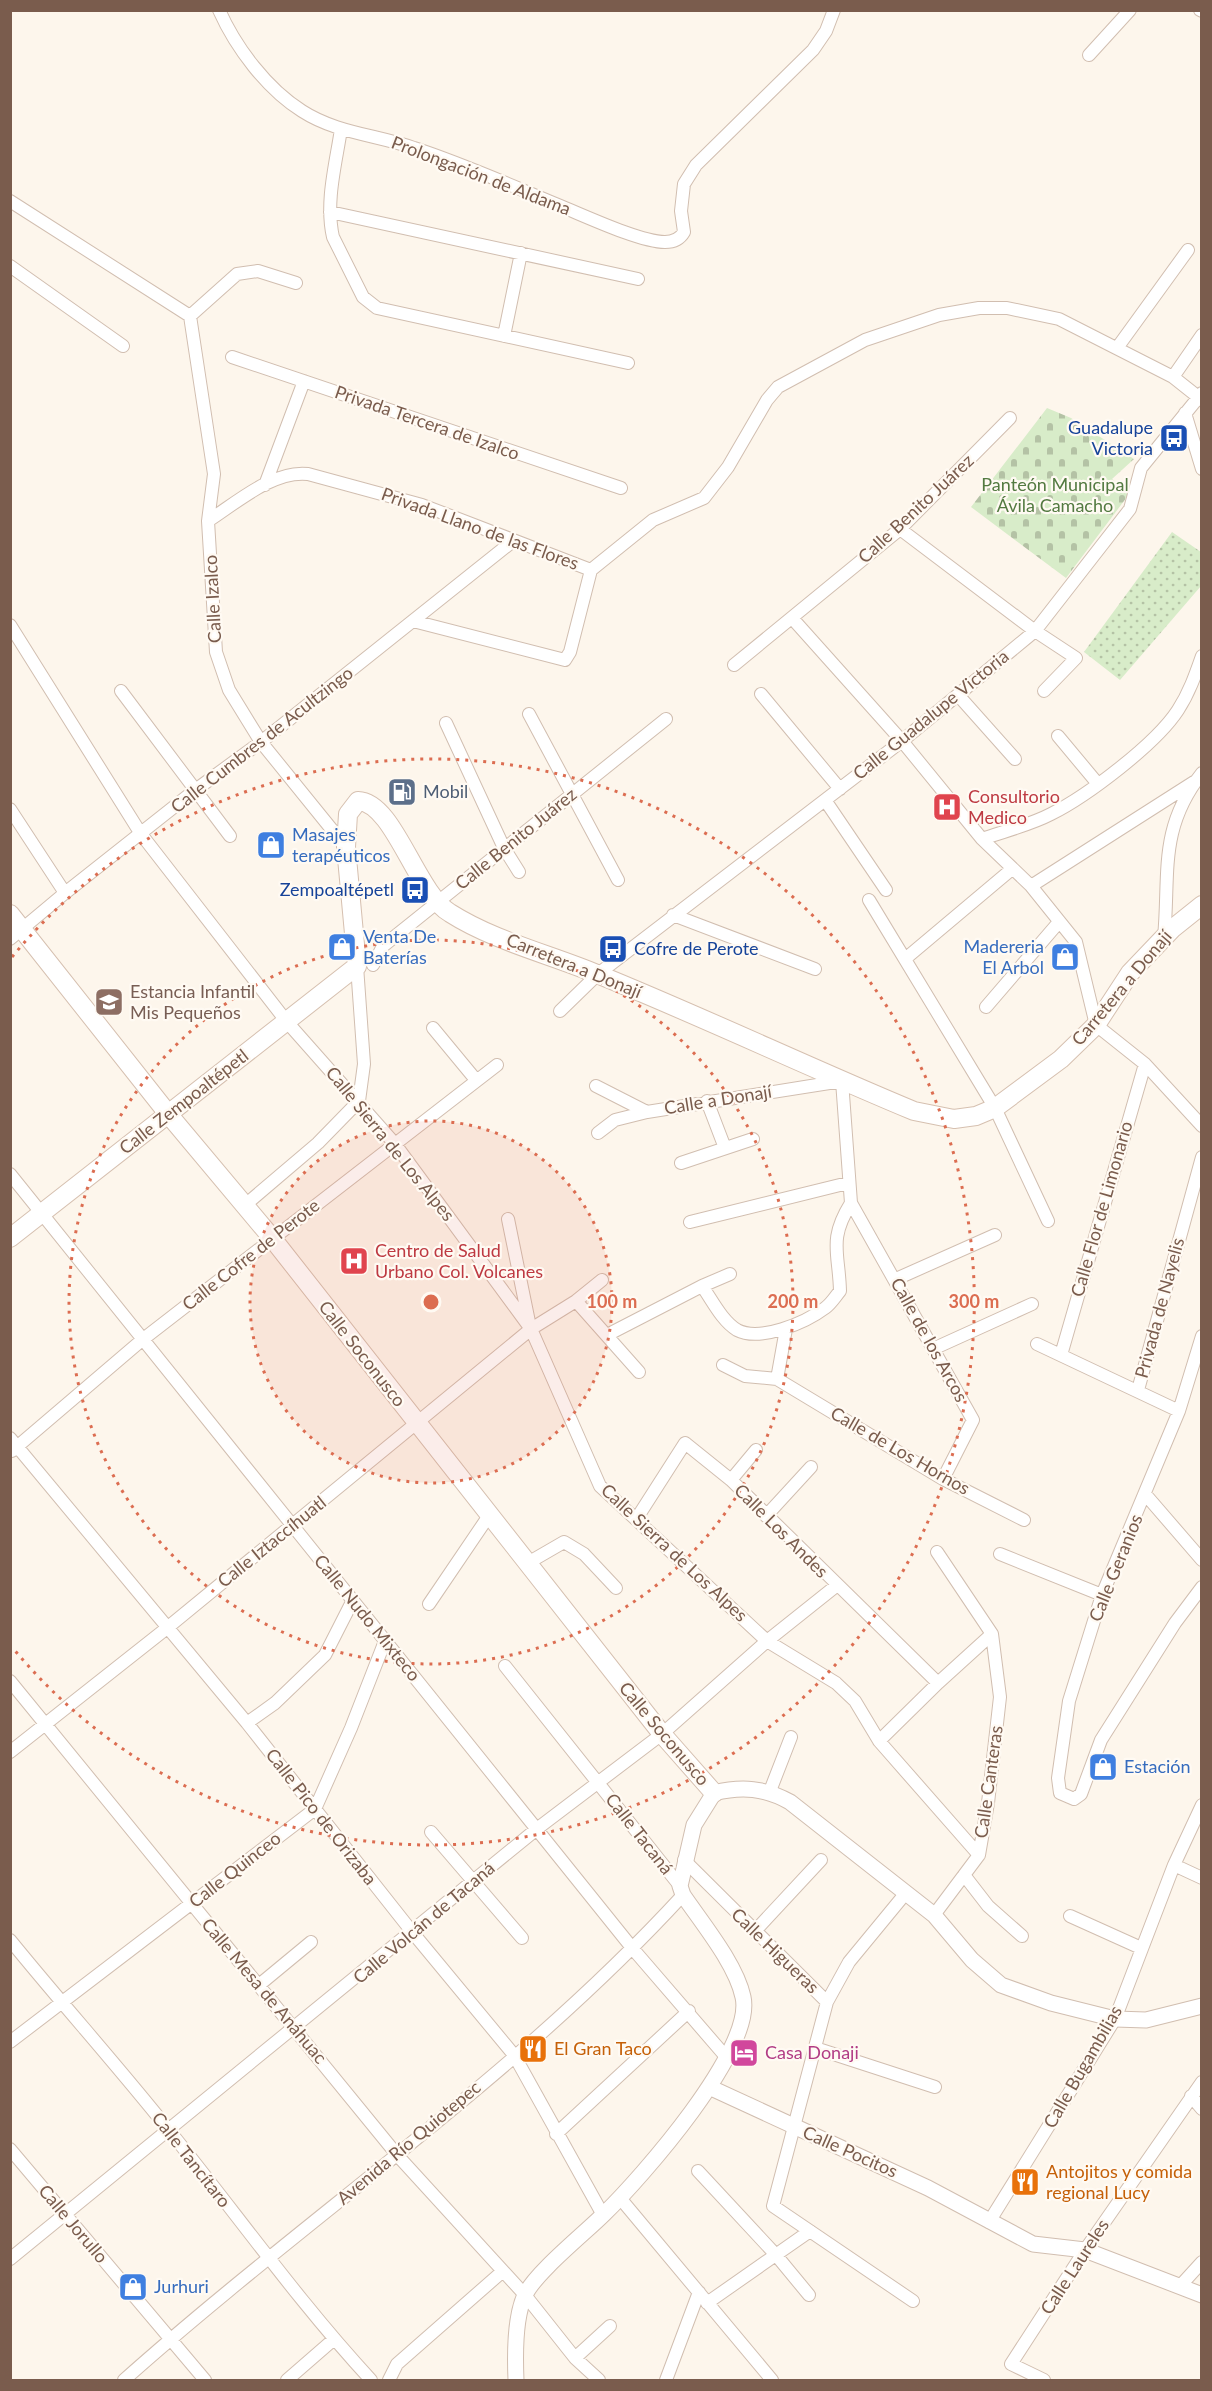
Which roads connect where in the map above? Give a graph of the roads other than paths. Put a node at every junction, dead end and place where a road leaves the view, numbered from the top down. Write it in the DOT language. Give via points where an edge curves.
graph roads {
  1 [pos="219,10"];
  2 [pos="834,10"];
  3 [pos="1130,10"];
  4 [pos="1089,55"];
  5 [pos="341,129"];
  6 [pos="10,201"];
  7 [pos="330,212"];
  8 [pos="1188,250"];
  9 [pos="521,253"];
  10 [pos="10,266"];
  11 [pos="638,279"];
  12 [pos="296,283"];
  13 [pos="190,316"];
  14 [pos="1202,335"];
  15 [pos="504,336"];
  16 [pos="123,346"];
  17 [pos="1117,348"];
  18 [pos="232,357"];
  19 [pos="628,363"];
  20 [pos="1173,377"];
  21 [pos="304,381"];
  22 [pos="1200,397"];
  23 [pos="1185,413"];
  24 [pos="1010,418"];
  25 [pos="1202,469"];
  26 [pos="265,485"];
  27 [pos="621,489"];
  28 [pos="208,521"];
  29 [pos="900,529"];
  30 [pos="513,541"];
  31 [pos="591,570"];
  32 [pos="792,618"];
  33 [pos="412,621"];
  34 [pos="10,625"];
  35 [pos="1035,631"];
  36 [pos="1202,656"];
  37 [pos="734,665"];
  38 [pos="121,691"];
  39 [pos="1044,691"];
  40 [pos="761,694"];
  41 [pos="958,695"];
  42 [pos="530,714"];
  43 [pos="666,719"];
  44 [pos="446,723"];
  45 [pos="1058,736"];
  46 [pos="902,741"];
  47 [pos="261,742"];
  48 [pos="1015,759"];
  49 [pos="1198,778"];
  50 [pos="1098,784"];
  51 [pos="840,789"];
  52 [pos="194,791"];
  53 [pos="571,795"];
  54 [pos="825,800"];
  55 [pos="10,809"];
  56 [pos="141,834"];
  57 [pos="230,836"];
  58 [pos="982,839"];
  59 [pos="346,847"];
  60 [pos="504,848"];
  61 [pos="1012,869"];
  62 [pos="519,872"];
  63 [pos="618,880"];
  64 [pos="1031,886"];
  65 [pos="886,890"];
  66 [pos="64,893"];
  67 [pos="868,900"];
  68 [pos="437,903"];
  69 [pos="1202,905"];
  70 [pos="10,914"];
  71 [pos="673,915"];
  72 [pos="1059,922"];
  73 [pos="17,934"];
  74 [pos="1163,939"];
  75 [pos="905,959"];
  76 [pos="365,966"];
  77 [pos="815,969"];
  78 [pos="597,974"];
  79 [pos="986,1007"];
  80 [pos="560,1011"];
  81 [pos="287,1022"];
  82 [pos="1096,1025"];
  83 [pos="433,1028"];
  84 [pos="1145,1064"];
  85 [pos="497,1065"];
  86 [pos="476,1080"];
  87 [pos="843,1081"];
  88 [pos="596,1086"];
  89 [pos="359,1101"];
  90 [pos="707,1101"];
  91 [pos="995,1108"];
  92 [pos="647,1112"];
  93 [pos="169,1115"];
  94 [pos="1202,1126"];
  95 [pos="598,1132"];
  96 [pos="753,1139"];
  97 [pos="395,1144"];
  98 [pos="725,1148"];
  99 [pos="1202,1157"];
  100 [pos="681,1163"];
  101 [pos="10,1174"];
  102 [pos="848,1183"];
  103 [pos="851,1203"];
  104 [pos="244,1206"];
  105 [pos="41,1213"];
  106 [pos="508,1220"];
  107 [pos="1048,1221"];
  108 [pos="690,1222"];
  109 [pos="995,1235"];
  110 [pos="10,1238"];
  111 [pos="272,1239"];
  112 [pos="730,1274"];
  113 [pos="896,1279"];
  114 [pos="602,1280"];
  115 [pos="702,1286"];
  116 [pos="576,1301"];
  117 [pos="1032,1304"];
  118 [pos="531,1329"];
  119 [pos="786,1329"];
  120 [pos="607,1335"];
  121 [pos="1202,1335"];
  122 [pos="142,1340"];
  123 [pos="1037,1344"];
  124 [pos="935,1348"];
  125 [pos="1061,1355"];
  126 [pos="723,1365"];
  127 [pos="639,1372"];
  128 [pos="777,1379"];
  129 [pos="1138,1390"];
  130 [pos="1179,1411"];
  131 [pos="417,1424"];
  132 [pos="13,1445"];
  133 [pos="756,1450"];
  134 [pos="811,1467"];
  135 [pos="943,1479"];
  136 [pos="730,1480"];
  137 [pos="1145,1494"];
  138 [pos="766,1516"];
  139 [pos="488,1517"];
  140 [pos="637,1518"];
  141 [pos="1024,1520"];
  142 [pos="292,1525"];
  143 [pos="937,1552"];
  144 [pos="1000,1554"];
  145 [pos="1202,1560"];
  146 [pos="526,1564"];
  147 [pos="836,1586"];
  148 [pos="1202,1587"];
  149 [pos="616,1588"];
  150 [pos="1102,1596"];
  151 [pos="353,1600"];
  152 [pos="429,1604"];
  153 [pos="167,1628"];
  154 [pos="992,1634"];
  155 [pos="385,1641"];
  156 [pos="767,1641"];
  157 [pos="505,1666"];
  158 [pos="10,1681"];
  159 [pos="938,1683"];
  160 [pos="247,1723"];
  161 [pos="46,1725"];
  162 [pos="662,1734"];
  163 [pos="791,1737"];
  164 [pos="879,1742"];
  165 [pos="10,1752"];
  166 [pos="598,1783"];
  167 [pos="770,1791"];
  168 [pos="714,1793"];
  169 [pos="1202,1805"];
  170 [pos="315,1809"];
  171 [pos="538,1828"];
  172 [pos="430,1832"];
  173 [pos="979,1855"];
  174 [pos="684,1860"];
  175 [pos="821,1860"];
  176 [pos="1174,1865"];
  177 [pos="964,1875"];
  178 [pos="1202,1878"];
  179 [pos="472,1883"];
  180 [pos="682,1891"];
  181 [pos="905,1894"];
  182 [pos="192,1903"];
  183 [pos="934,1915"];
  184 [pos="1070,1916"];
  185 [pos="754,1932"];
  186 [pos="413,1933"];
  187 [pos="1022,1936"];
  188 [pos="522,1938"];
  189 [pos="10,1940"];
  190 [pos="311,1942"];
  191 [pos="1140,1948"];
  192 [pos="633,1949"];
  193 [pos="259,1985"];
  194 [pos="60,2001"];
  195 [pos="827,2002"];
  196 [pos="1202,2006"];
  197 [pos="689,2011"];
  198 [pos="1115,2019"];
  199 [pos="296,2028"];
  200 [pos="10,2042"];
  201 [pos="815,2048"];
  202 [pos="514,2055"];
  203 [pos="728,2058"];
  204 [pos="1202,2082"];
  205 [pos="709,2087"];
  206 [pos="935,2087"];
  207 [pos="1191,2096"];
  208 [pos="1202,2109"];
  209 [pos="168,2128"];
  210 [pos="795,2128"];
  211 [pos="556,2134"];
  212 [pos="10,2149"];
  213 [pos="398,2156"];
  214 [pos="698,2171"];
  215 [pos="620,2198"];
  216 [pos="63,2214"];
  217 [pos="603,2215"];
  218 [pos="989,2222"];
  219 [pos="810,2231"];
  220 [pos="1086,2250"];
  221 [pos="776,2255"];
  222 [pos="267,2258"];
  223 [pos="10,2259"];
  224 [pos="1202,2262"];
  225 [pos="503,2271"];
  226 [pos="1181,2285"];
  227 [pos="699,2292"];
  228 [pos="525,2295"];
  229 [pos="809,2295"];
  230 [pos="1202,2295"];
  231 [pos="913,2301"];
  232 [pos="707,2302"];
  233 [pos="610,2326"];
  234 [pos="170,2340"];
  235 [pos="333,2340"];
  236 [pos="575,2358"];
  237 [pos="124,2380"];
  238 [pos="205,2380"];
  239 [pos="287,2380"];
  240 [pos="371,2380"];
  241 [pos="389,2380"];
  242 [pos="516,2380"];
  243 [pos="598,2380"];
  244 [pos="666,2380"];
  245 [pos="772,2380"];
  246 [pos="1044,2380"];
  1 -- 5 [label="street, Prolongación de Aldama" via="233,37 273,87 302,111"];
  2 -- 5 [label="street, Prolongación de Aldama" via="826,32 813,50 696,165 684,184 681,211 686,227 682,235 666,242 647,239 439,156"];
  3 -- 4 [label="street"];
  5 -- 7 [label="street"];
  6 -- 13 [label="street"];
  7 -- 9 [label="street"];
  7 -- 15 [label="street" via="333,237 371,306"];
  8 -- 17 [label="street"];
  9 -- 11 [label="street"];
  9 -- 15 [label="street"];
  10 -- 16 [label="street"];
  12 -- 13 [label="street" via="258,271 237,274"];
  13 -- 28 [label="street, Calle Izalco" via="214,474"];
  14 -- 20 [label="street"];
  15 -- 19 [label="street"];
  17 -- 20 [label="street"];
  17 -- 31 [label="street" via="1059,320 1000,308 939,315 865,340 778,387 704,498 653,520"];
  18 -- 21 [label="street, Privada Tercera de Izalco"];
  20 -- 22 [label="street"];
  21 -- 26 [label="street"];
  21 -- 27 [label="street, Privada Tercera de Izalco"];
  22 -- 23 [label="street, Calle Guadalupe Victoria"];
  23 -- 25 [label="street"];
  23 -- 35 [label="street, Calle Guadalupe Victoria" via="1141,468 1130,510"];
  24 -- 29 [label="street, Calle Benito Juárez"];
  26 -- 28 [label="street"];
  26 -- 30 [label="street, Privada Llano de las Flores" via="292,474 316,475 422,505"];
  28 -- 47 [label="street, Calle Izalco" via="216,652 229,690"];
  29 -- 32 [label="street, Calle Benito Juárez"];
  29 -- 35 [label="street"];
  30 -- 31 [label="street, Privada Llano de las Flores"];
  30 -- 33 [label="street, Calle Cumbres de Acultzingo"];
  31 -- 33 [label="street, Privada Llano de las Flores" via="565,660"];
  32 -- 37 [label="street, Calle Benito Juárez"];
  32 -- 46 [label="street"];
  33 -- 47 [label="street, Calle Cumbres de Acultzingo"];
  34 -- 56 [label="street, Calle Sierra de Los Alpes"];
  35 -- 39 [label="street" via="1076,658"];
  35 -- 41 [label="street, Calle Guadalupe Victoria"];
  36 -- 50 [label="street" via="1192,686 1176,713 1137,753"];
  38 -- 52 [label="street"];
  40 -- 51 [label="street"];
  41 -- 46 [label="street, Calle Guadalupe Victoria"];
  41 -- 48 [label="street"];
  42 -- 53 [label="street"];
  43 -- 53 [label="street, Calle Benito Juárez"];
  44 -- 60 [label="street"];
  45 -- 50 [label="street"];
  46 -- 51 [label="street, Calle Guadalupe Victoria"];
  46 -- 58 [label="street"];
  47 -- 52 [label="street, Calle Cumbres de Acultzingo"];
  47 -- 59 [label="street, Calle Izalco"];
  49 -- 64 [label="street"];
  49 -- 74 [label="street" via="1171,831"];
  50 -- 58 [label="street" via="1049,815"];
  51 -- 54 [label="street, Calle Guadalupe Victoria"];
  52 -- 56 [label="street, Calle Cumbres de Acultzingo"];
  52 -- 57 [label="street"];
  53 -- 60 [label="street, Calle Benito Juárez"];
  53 -- 63 [label="street"];
  54 -- 65 [label="street"];
  54 -- 71 [label="street, Calle Guadalupe Victoria"];
  55 -- 66 [label="street"];
  56 -- 66 [label="street, Calle Cumbres de Acultzingo"];
  56 -- 81 [label="street, Calle Sierra de Los Alpes"];
  58 -- 61 [label="street"];
  59 -- 68 [label="main road, Carretera a Donají" via="348,814 358,801 367,801 383,814"];
  59 -- 76 [label="main road, Carretera a Donají"];
  60 -- 62 [label="street"];
  60 -- 68 [label="street, Calle Benito Juárez"];
  61 -- 64 [label="street"];
  61 -- 75 [label="street"];
  64 -- 72 [label="street"];
  66 -- 73 [label="street, Calle Cumbres de Acultzingo"];
  67 -- 75 [label="street"];
  68 -- 76 [label="street, Calle Benito Juárez"];
  68 -- 78 [label="main road, Carretera a Donají" via="474,926"];
  69 -- 74 [label="main road, Carretera a Donají"];
  70 -- 73 [label="main road, Calle Soconusco"];
  71 -- 77 [label="street"];
  71 -- 78 [label="street, Calle Guadalupe Victoria"];
  72 -- 79 [label="street"];
  72 -- 82 [label="street" via="1076,942"];
  73 -- 93 [label="main road, Calle Soconusco"];
  74 -- 82 [label="main road, Carretera a Donají" via="1130,974"];
  75 -- 91 [label="street"];
  76 -- 81 [label="main road, Calle Zempoaltépetl"];
  76 -- 89 [label="street, Carretera a Donají" via="364,1064"];
  78 -- 80 [label="street"];
  78 -- 87 [label="main road, Carretera a Donají"];
  81 -- 89 [label="street, Calle Sierra de Los Alpes"];
  81 -- 93 [label="main road, Calle Zempoaltépetl"];
  82 -- 84 [label="street"];
  82 -- 91 [label="main road, Carretera a Donají" via="1061,1059"];
  83 -- 86 [label="street"];
  84 -- 94 [label="street"];
  84 -- 125 [label="street, Calle Flor de Limonario"];
  85 -- 86 [label="street, Calle Cofre de Perote"];
  86 -- 97 [label="street, Calle Cofre de Perote"];
  87 -- 90 [label="street, Calle a Donají"];
  87 -- 91 [label="main road, Carretera a Donají" via="914,1111 954,1119"];
  87 -- 102 [label="street, Calle de los Arcos"];
  88 -- 92 [label="street"];
  89 -- 97 [label="street, Calle Sierra de Los Alpes"];
  89 -- 104 [label="street" via="318,1143"];
  90 -- 92 [label="street, Calle a Donají"];
  90 -- 98 [label="street"];
  91 -- 107 [label="street"];
  92 -- 95 [label="street, Calle a Donají" via="615,1120"];
  93 -- 104 [label="main road, Calle Soconusco"];
  93 -- 105 [label="main road, Calle Zempoaltépetl"];
  96 -- 98 [label="street"];
  97 -- 111 [label="street, Calle Cofre de Perote"];
  97 -- 118 [label="street, Calle Sierra de Los Alpes"];
  98 -- 100 [label="street"];
  99 -- 129 [label="street, Privada de Nayelis"];
  101 -- 105 [label="street, Calle Nudo Mixteco"];
  102 -- 103 [label="street, Calle de los Arcos"];
  102 -- 108 [label="street"];
  103 -- 113 [label="street, Calle de los Arcos"];
  103 -- 119 [label="street" via="835,1237 840,1291 826,1308"];
  104 -- 111 [label="main road, Calle Soconusco"];
  105 -- 110 [label="main road, Calle Zempoaltépetl"];
  105 -- 122 [label="street, Calle Nudo Mixteco"];
  106 -- 118 [label="street"];
  109 -- 113 [label="street"];
  111 -- 122 [label="street, Calle Cofre de Perote"];
  111 -- 131 [label="main road, Calle Soconusco"];
  112 -- 115 [label="street"];
  113 -- 124 [label="street, Calle de los Arcos"];
  114 -- 116 [label="street, Calle Iztaccíhuatl"];
  115 -- 119 [label="street" via="735,1329 747,1334"];
  115 -- 120 [label="street"];
  116 -- 118 [label="street, Calle Iztaccíhuatl"];
  116 -- 120 [label="street"];
  117 -- 124 [label="street"];
  118 -- 131 [label="street, Calle Iztaccíhuatl"];
  118 -- 140 [label="street, Calle Sierra de Los Alpes" via="600,1486"];
  119 -- 128 [label="street"];
  120 -- 127 [label="street"];
  121 -- 130 [label="street, Calle Geranios"];
  122 -- 132 [label="street, Calle Cofre de Perote"];
  122 -- 142 [label="street, Calle Nudo Mixteco"];
  123 -- 125 [label="street"];
  124 -- 135 [label="street, Calle de los Arcos" via="974,1420"];
  125 -- 129 [label="street"];
  126 -- 128 [label="street" via="745,1376"];
  128 -- 135 [label="street, Calle de Los Hornos"];
  129 -- 130 [label="street"];
  130 -- 137 [label="street, Calle Geranios"];
  131 -- 139 [label="main road, Calle Soconusco"];
  131 -- 142 [label="street, Calle Iztaccíhuatl"];
  132 -- 153 [label="street, Calle Pico de Orizaba"];
  133 -- 136 [label="street"];
  134 -- 138 [label="street"];
  135 -- 141 [label="street, Calle de Los Hornos"];
  136 -- 138 [label="street, Calle Los Andes"];
  136 -- 140 [label="street, Calle Los Andes" via="685,1443"];
  137 -- 145 [label="street"];
  137 -- 150 [label="street, Calle Geranios"];
  138 -- 147 [label="street, Calle Los Andes"];
  139 -- 146 [label="main road, Calle Soconusco"];
  139 -- 152 [label="street"];
  140 -- 156 [label="street, Calle Sierra de Los Alpes"];
  142 -- 151 [label="street, Calle Nudo Mixteco"];
  142 -- 153 [label="street, Calle Iztaccíhuatl"];
  143 -- 154 [label="street"];
  144 -- 150 [label="street"];
  146 -- 149 [label="street" via="564,1542 584,1554"];
  146 -- 162 [label="main road, Calle Soconusco"];
  147 -- 156 [label="street, Calle Volcán de Tacaná"];
  147 -- 159 [label="street, Calle Los Andes"];
  148 -- 150 [label="street, Calle Geranios" via="1101,1740 1081,1794 1074,1799 1060,1792 1062,1744 1069,1701"];
  151 -- 155 [label="street, Calle Nudo Mixteco"];
  151 -- 160 [label="street" via="326,1655 275,1703"];
  153 -- 160 [label="street, Calle Pico de Orizaba"];
  153 -- 161 [label="street, Calle Iztaccíhuatl"];
  154 -- 159 [label="street"];
  154 -- 173 [label="street, Calle Canteras" via="1000,1697"];
  155 -- 170 [label="street, Calle Quinceo"];
  155 -- 171 [label="street, Calle Nudo Mixteco"];
  156 -- 162 [label="street, Calle Volcán de Tacaná"];
  156 -- 164 [label="street, Calle Sierra de Los Alpes" via="836,1683 855,1701"];
  157 -- 166 [label="street, Calle Tacaná"];
  158 -- 161 [label="street, Calle Mesa de Anáhuac"];
  159 -- 164 [label="street"];
  160 -- 170 [label="street, Calle Pico de Orizaba"];
  161 -- 165 [label="street, Calle Iztaccíhuatl"];
  161 -- 182 [label="street, Calle Mesa de Anáhuac"];
  162 -- 166 [label="street, Calle Volcán de Tacaná"];
  162 -- 168 [label="main road, Calle Soconusco"];
  163 -- 167 [label="street"];
  164 -- 173 [label="street, Calle Sierra de Los Alpes"];
  166 -- 171 [label="street, Calle Volcán de Tacaná"];
  166 -- 180 [label="street, Calle Tacaná"];
  167 -- 168 [label="street" via="734,1788"];
  167 -- 181 [label="street" via="790,1802"];
  168 -- 174 [label="street" via="694,1825"];
  169 -- 176 [label="street, Calle Bugambilias"];
  170 -- 182 [label="street, Calle Quinceo"];
  170 -- 186 [label="street, Calle Pico de Orizaba"];
  171 -- 179 [label="street, Calle Volcán de Tacaná"];
  171 -- 192 [label="street, Calle Nudo Mixteco"];
  172 -- 179 [label="street"];
  173 -- 177 [label="street, Calle Canteras"];
  174 -- 180 [label="street"];
  174 -- 185 [label="street, Calle Higueras"];
  175 -- 185 [label="street"];
  176 -- 178 [label="street"];
  176 -- 191 [label="street, Calle Bugambilias"];
  177 -- 183 [label="street, Calle Canteras"];
  177 -- 187 [label="street" via="988,1905"];
  179 -- 186 [label="street, Calle Volcán de Tacaná"];
  179 -- 188 [label="street"];
  180 -- 192 [label="street, Avenida Río Quiotepec"];
  180 -- 203 [label="street" via="744,1998 740,2026"];
  181 -- 183 [label="street"];
  181 -- 195 [label="street" via="849,1962"];
  182 -- 193 [label="street, Calle Mesa de Anáhuac"];
  182 -- 194 [label="street, Calle Quinceo"];
  183 -- 198 [label="street" via="972,1960 1001,1985"];
  184 -- 191 [label="street"];
  185 -- 195 [label="street, Calle Higueras"];
  186 -- 199 [label="street, Calle Volcán de Tacaná"];
  186 -- 202 [label="street, Calle Pico de Orizaba"];
  189 -- 194 [label="street, Calle Tancítaro"];
  190 -- 193 [label="street"];
  191 -- 198 [label="street, Calle Bugambilias"];
  192 -- 197 [label="street, Calle Nudo Mixteco"];
  192 -- 202 [label="street, Avenida Río Quiotepec"];
  193 -- 199 [label="street, Calle Mesa de Anáhuac"];
  194 -- 200 [label="street, Calle Quinceo"];
  194 -- 209 [label="street, Calle Tancítaro"];
  195 -- 201 [label="street, Calle Higueras"];
  196 -- 198 [label="street" via="1146,2020"];
  197 -- 203 [label="street, Calle Nudo Mixteco"];
  197 -- 211 [label="street"];
  198 -- 218 [label="street, Calle Bugambilias"];
  199 -- 209 [label="street, Calle Volcán de Tacaná"];
  199 -- 213 [label="street, Calle Mesa de Anáhuac"];
  201 -- 206 [label="street"];
  201 -- 210 [label="street, Calle Higueras"];
  202 -- 211 [label="street, Calle Pico de Orizaba"];
  202 -- 213 [label="street, Avenida Río Quiotepec"];
  203 -- 205 [label="street"];
  204 -- 207 [label="street, Calle Laureles"];
  205 -- 210 [label="street, Calle Pocitos"];
  205 -- 215 [label="street"];
  207 -- 208 [label="street"];
  207 -- 220 [label="street, Calle Laureles"];
  209 -- 216 [label="street, Calle Volcán de Tacaná"];
  209 -- 222 [label="street, Calle Tancítaro"];
  210 -- 218 [label="street, Calle Pocitos" via="928,2188"];
  210 -- 219 [label="street, Calle Higueras" via="773,2206"];
  211 -- 217 [label="street, Calle Pico de Orizaba"];
  212 -- 216 [label="street, Calle Jorullo"];
  213 -- 222 [label="street, Avenida Río Quiotepec"];
  213 -- 225 [label="street, Calle Mesa de Anáhuac"];
  214 -- 221 [label="street"];
  215 -- 217 [label="street"];
  215 -- 227 [label="street"];
  216 -- 223 [label="street, Calle Volcán de Tacaná"];
  216 -- 234 [label="street, Calle Jorullo"];
  217 -- 228 [label="street"];
  218 -- 220 [label="street, Calle Pocitos" via="1033,2244"];
  219 -- 221 [label="street"];
  219 -- 231 [label="street, Calle Higueras"];
  220 -- 226 [label="street, Calle Pocitos"];
  220 -- 246 [label="street, Calle Laureles" via="1011,2364"];
  221 -- 229 [label="street"];
  221 -- 232 [label="street"];
  222 -- 234 [label="street, Avenida Río Quiotepec"];
  222 -- 235 [label="street, Calle Tancítaro"];
  224 -- 226 [label="street"];
  225 -- 228 [label="street, Calle Mesa de Anáhuac"];
  225 -- 241 [label="street" via="397,2364"];
  226 -- 230 [label="street, Calle Pocitos"];
  227 -- 232 [label="street"];
  227 -- 244 [label="street"];
  228 -- 236 [label="street, Calle Mesa de Anáhuac"];
  228 -- 242 [label="street" via="516,2341"];
  232 -- 245 [label="street"];
  233 -- 236 [label="street"];
  234 -- 237 [label="street, Avenida Río Quiotepec"];
  234 -- 238 [label="street, Calle Jorullo"];
  235 -- 239 [label="street"];
  235 -- 240 [label="street, Calle Tancítaro"];
  236 -- 243 [label="street, Calle Mesa de Anáhuac"];
}
